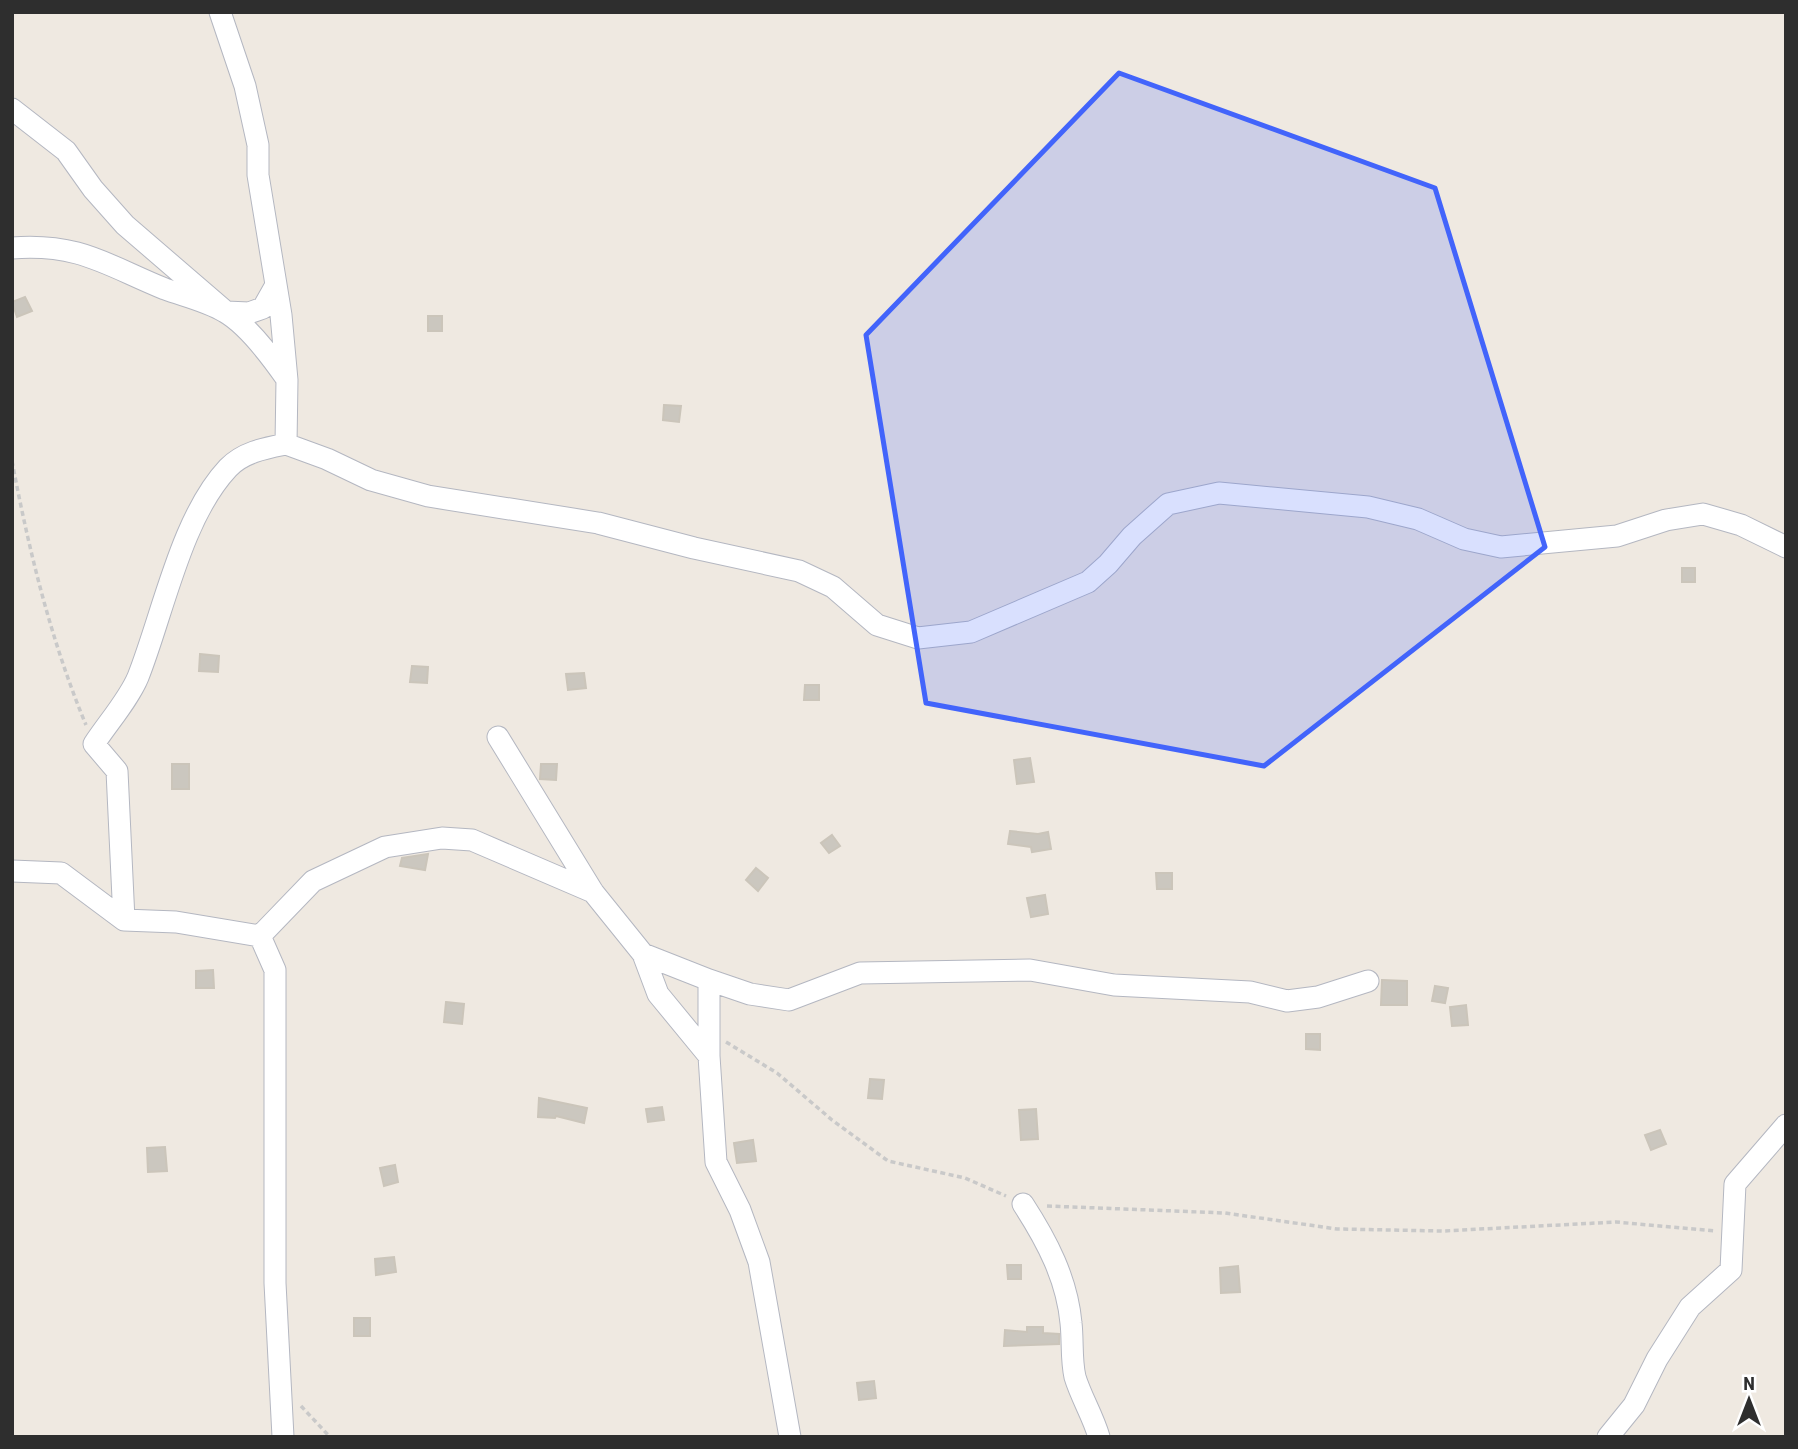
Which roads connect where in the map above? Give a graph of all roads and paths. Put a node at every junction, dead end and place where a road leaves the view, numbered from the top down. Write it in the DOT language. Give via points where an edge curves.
graph roads {
  1 [pos="220,12"];
  2 [pos="12,109"];
  3 [pos="12,248"];
  4 [pos="276,285"];
  5 [pos="226,312"];
  6 [pos="287,380"];
  7 [pos="286,444"];
  8 [pos="12,461"];
  9 [pos="1786,547"];
  10 [pos="498,737"];
  11 [pos="94,744"];
  12 [pos="12,871"];
  13 [pos="593,892"];
  14 [pos="124,920"];
  15 [pos="260,936"];
  16 [pos="643,954"];
  17 [pos="709,980"];
  18 [pos="1368,981"];
  19 [pos="709,1032"];
  20 [pos="709,1056"];
  21 [pos="1786,1125"];
  22 [pos="1023,1204"];
  23 [pos="1732,1229"];
  24 [pos="281,1384"];
  25 [pos="283,1437"];
  26 [pos="330,1437"];
  27 [pos="790,1437"];
  28 [pos="1099,1437"];
  29 [pos="1608,1437"];
  1 -- 4 [label="street" via="245,86 258,145 258,175"];
  2 -- 5 [label="street" via="66,151 125,225"];
  3 -- 5 [label="street" via="59,247 94,256"];
  4 -- 5 [label="street" via="263,308"];
  4 -- 6 [label="street"];
  5 -- 6 [label="street" via="266,349"];
  6 -- 7 [label="street"];
  7 -- 9 [label="street" via="371,480 428,496 598,523 799,571 833,587 877,625 918,638 971,632 1088,582 1168,504 1219,494 1368,508 1418,519 1464,539 1501,547 1617,536 1703,514 1741,525"];
  7 -- 11 [label="street" via="258,449 229,466 201,508 137,680"];
  8 -- 11 [label="path" via="66,677"];
  10 -- 13 [label="street"];
  11 -- 14 [label="street" via="117,771"];
  12 -- 14 [label="street" via="61,873"];
  13 -- 15 [label="street" via="472,840 442,838 385,847 313,881"];
  13 -- 16 [label="street"];
  14 -- 15 [label="street" via="176,922"];
  15 -- 24 [label="street" via="275,970 275,1283"];
  16 -- 17 [label="street"];
  16 -- 20 [label="street" via="658,994"];
  17 -- 18 [label="street" via="750,994 789,1000 860,973 1030,970 1114,985 1250,992 1287,1001 1318,997"];
  17 -- 19 [label="street"];
  19 -- 20 [label="street"];
  19 -- 22 [label="path" via="777,1073 888,1161 965,1178"];
  20 -- 27 [label="street" via="716,1162 759,1262"];
  21 -- 23 [label="street" via="1735,1184"];
  22 -- 23 [label="path" via="1225,1213 1337,1229 1443,1231 1616,1222"];
  22 -- 28 [label="street" via="1040,1230 1068,1296 1075,1377"];
  23 -- 29 [label="street" via="1731,1270 1690,1307 1634,1405"];
  24 -- 25 [label="street"];
  24 -- 26 [label="path"];
}
